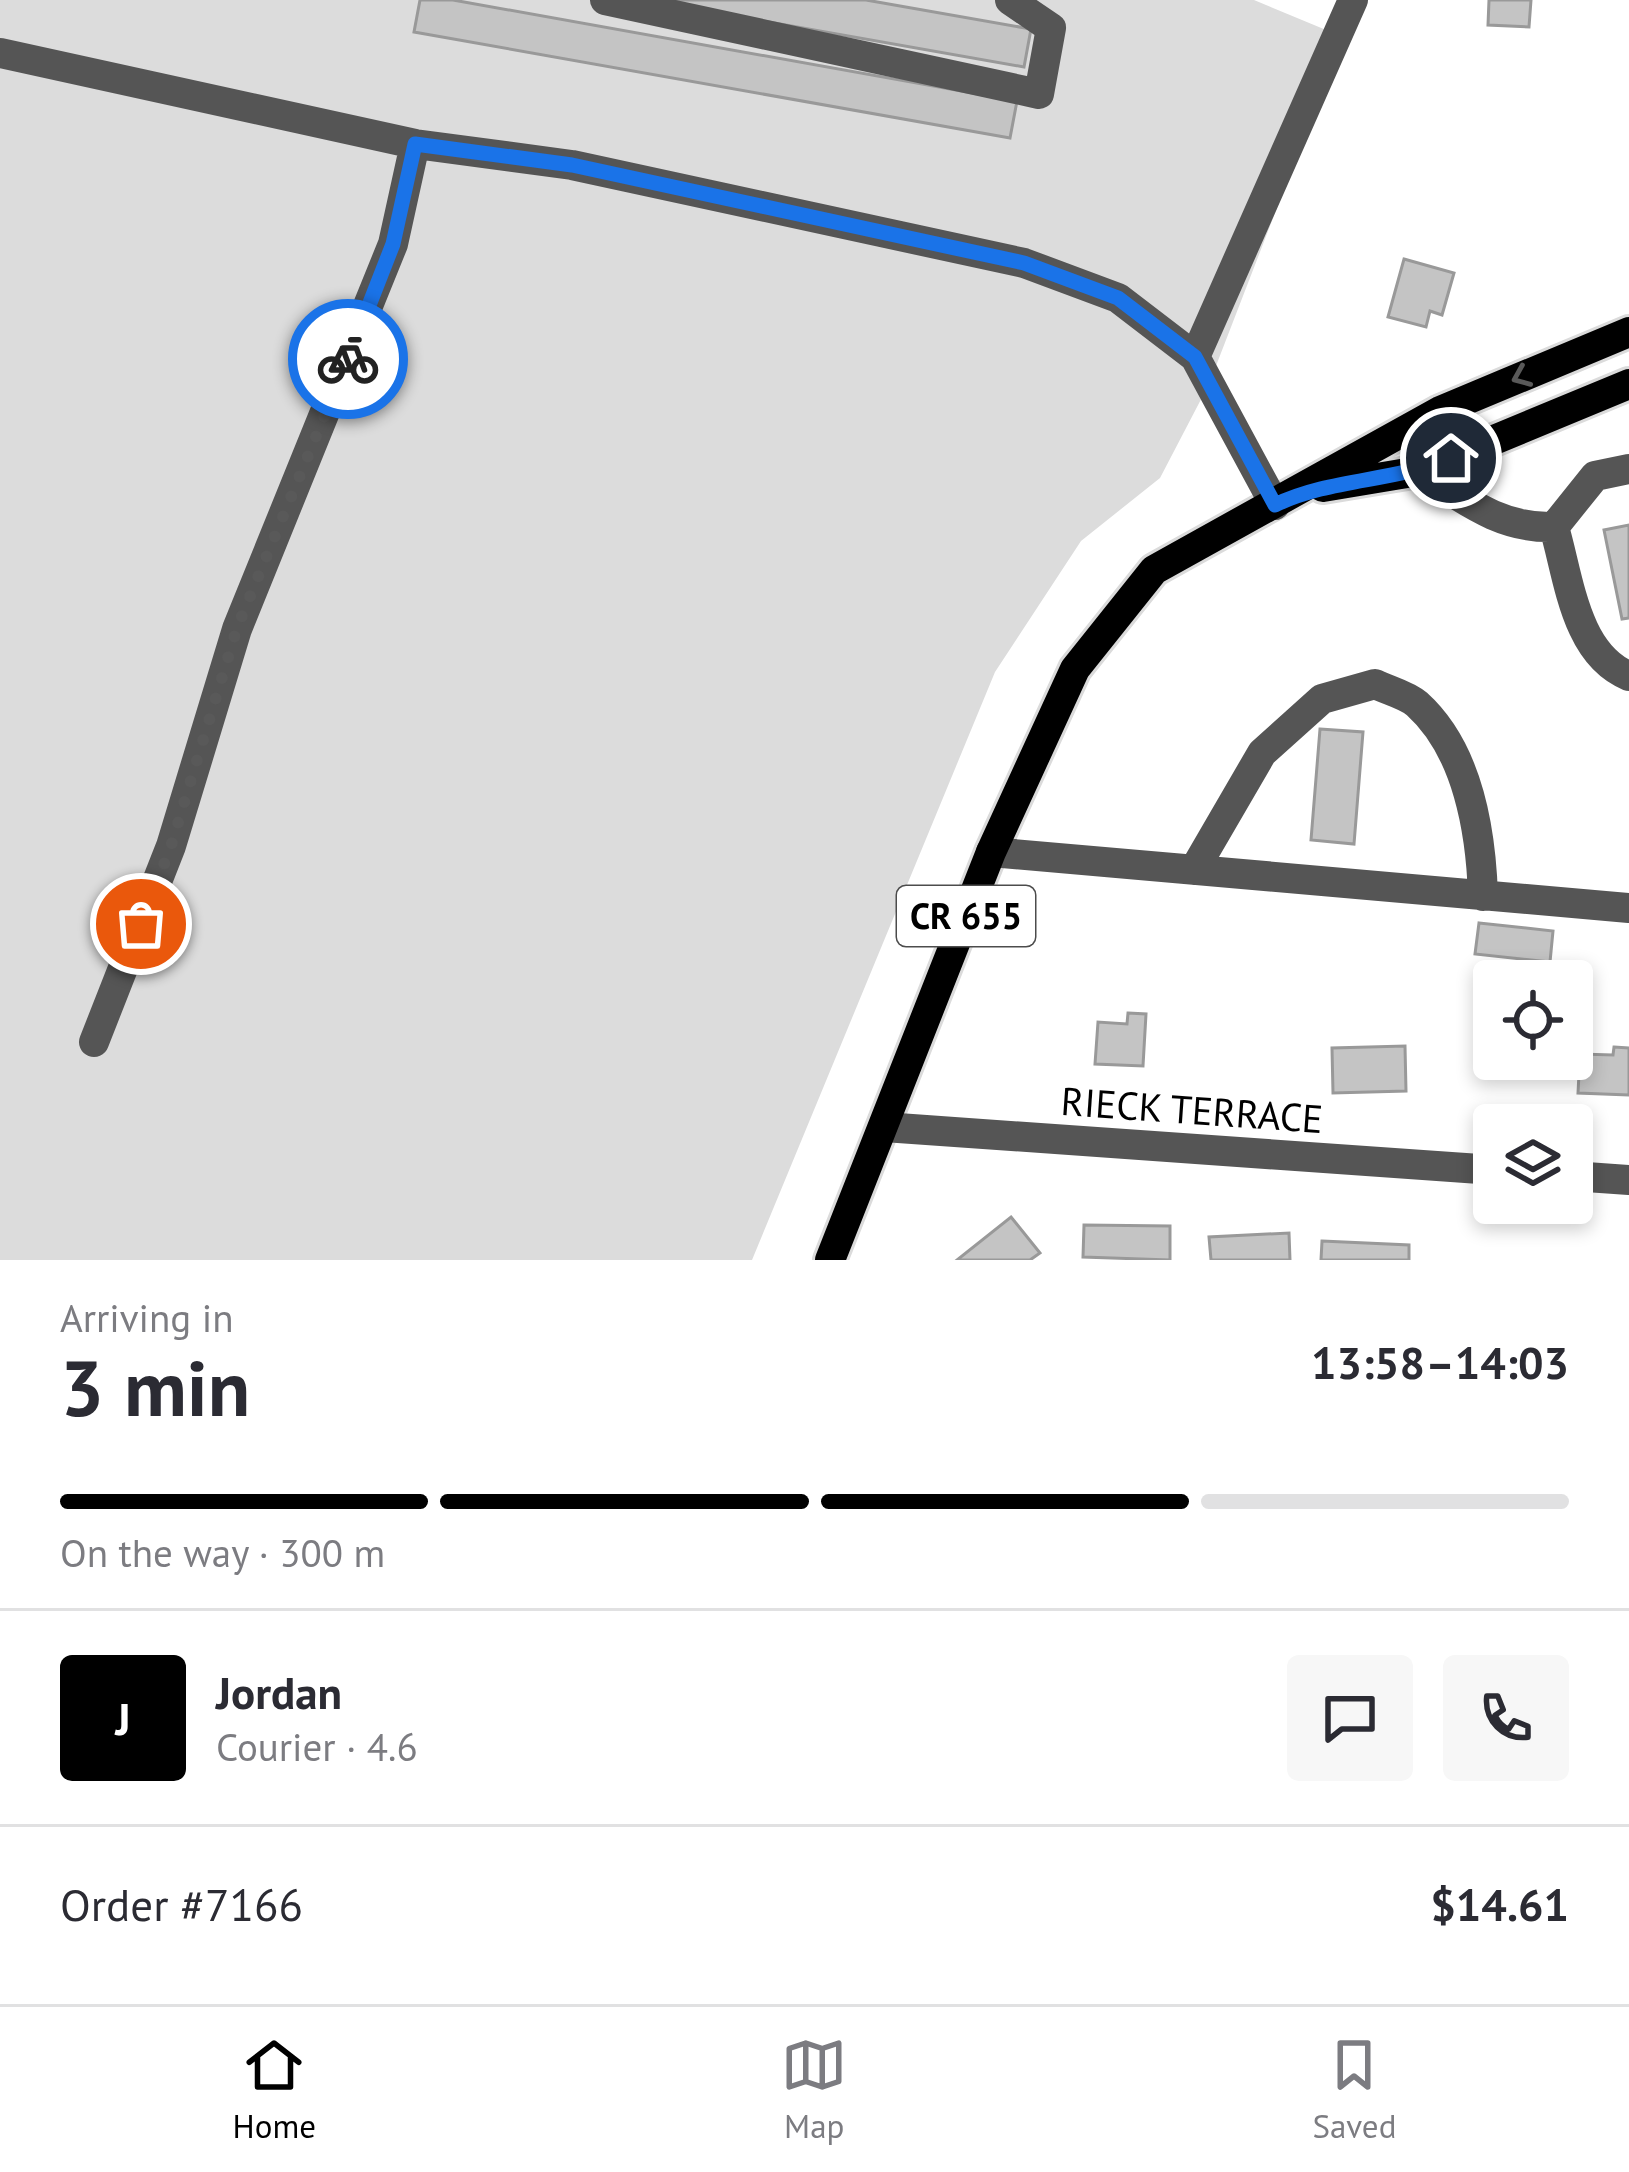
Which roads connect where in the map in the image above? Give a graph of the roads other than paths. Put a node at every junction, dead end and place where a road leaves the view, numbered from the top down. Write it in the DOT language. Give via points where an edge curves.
graph roads {
  1 [pos="604,0"];
  2 [pos="1010,0"];
  3 [pos="1353,0"];
  4 [pos="0,53"];
  5 [pos="415,144"];
  6 [pos="1629,332"];
  7 [pos="1195,357"];
  8 [pos="1629,384"];
  9 [pos="1629,469"];
  10 [pos="1419,471"];
  11 [pos="1305,489"];
  12 [pos="1275,505"];
  13 [pos="1554,526"];
  14 [pos="1629,676"];
  15 [pos="991,852"];
  16 [pos="1194,870"];
  17 [pos="1484,896"];
  18 [pos="1629,908"];
  19 [pos="94,1042"];
  20 [pos="884,1127"];
  21 [pos="1473,1169"];
  22 [pos="1593,1177"];
  23 [pos="1629,1180"];
  24 [pos="830,1260"];
  1 -- 2 [label="street" via="1039,94 1051,28"];
  3 -- 7 [label="street"];
  4 -- 5 [label="street"];
  5 -- 7 [label="street" via="572,165 1024,263 1118,298"];
  5 -- 19 [label="street" via="393,244 237,628 171,846"];
  6 -- 11 [label="main road, CR 655, one-way" via="1440,411"];
  7 -- 12 [label="street"];
  8 -- 10 [label="main road, CR 655"];
  9 -- 13 [label="street" via="1595,476"];
  10 -- 11 [label="main road, CR 655"];
  10 -- 13 [label="street" via="1498,521"];
  11 -- 12 [label="main road, CR 655"];
  12 -- 15 [label="main road, CR 655" via="1154,569 1075,669"];
  13 -- 14 [label="street" via="1588,642 1607,667"];
  15 -- 16 [label="street"];
  15 -- 20 [label="main road, CR 655"];
  16 -- 17 [label="street"];
  16 -- 17 [label="street" via="1262,753 1322,699 1375,683 1416,703 1450,752 1481,832"];
  17 -- 18 [label="street"];
  20 -- 21 [label="street, RIECK TERRACE"];
  20 -- 24 [label="main road, CR 655"];
  22 -- 23 [label="street"];
}
